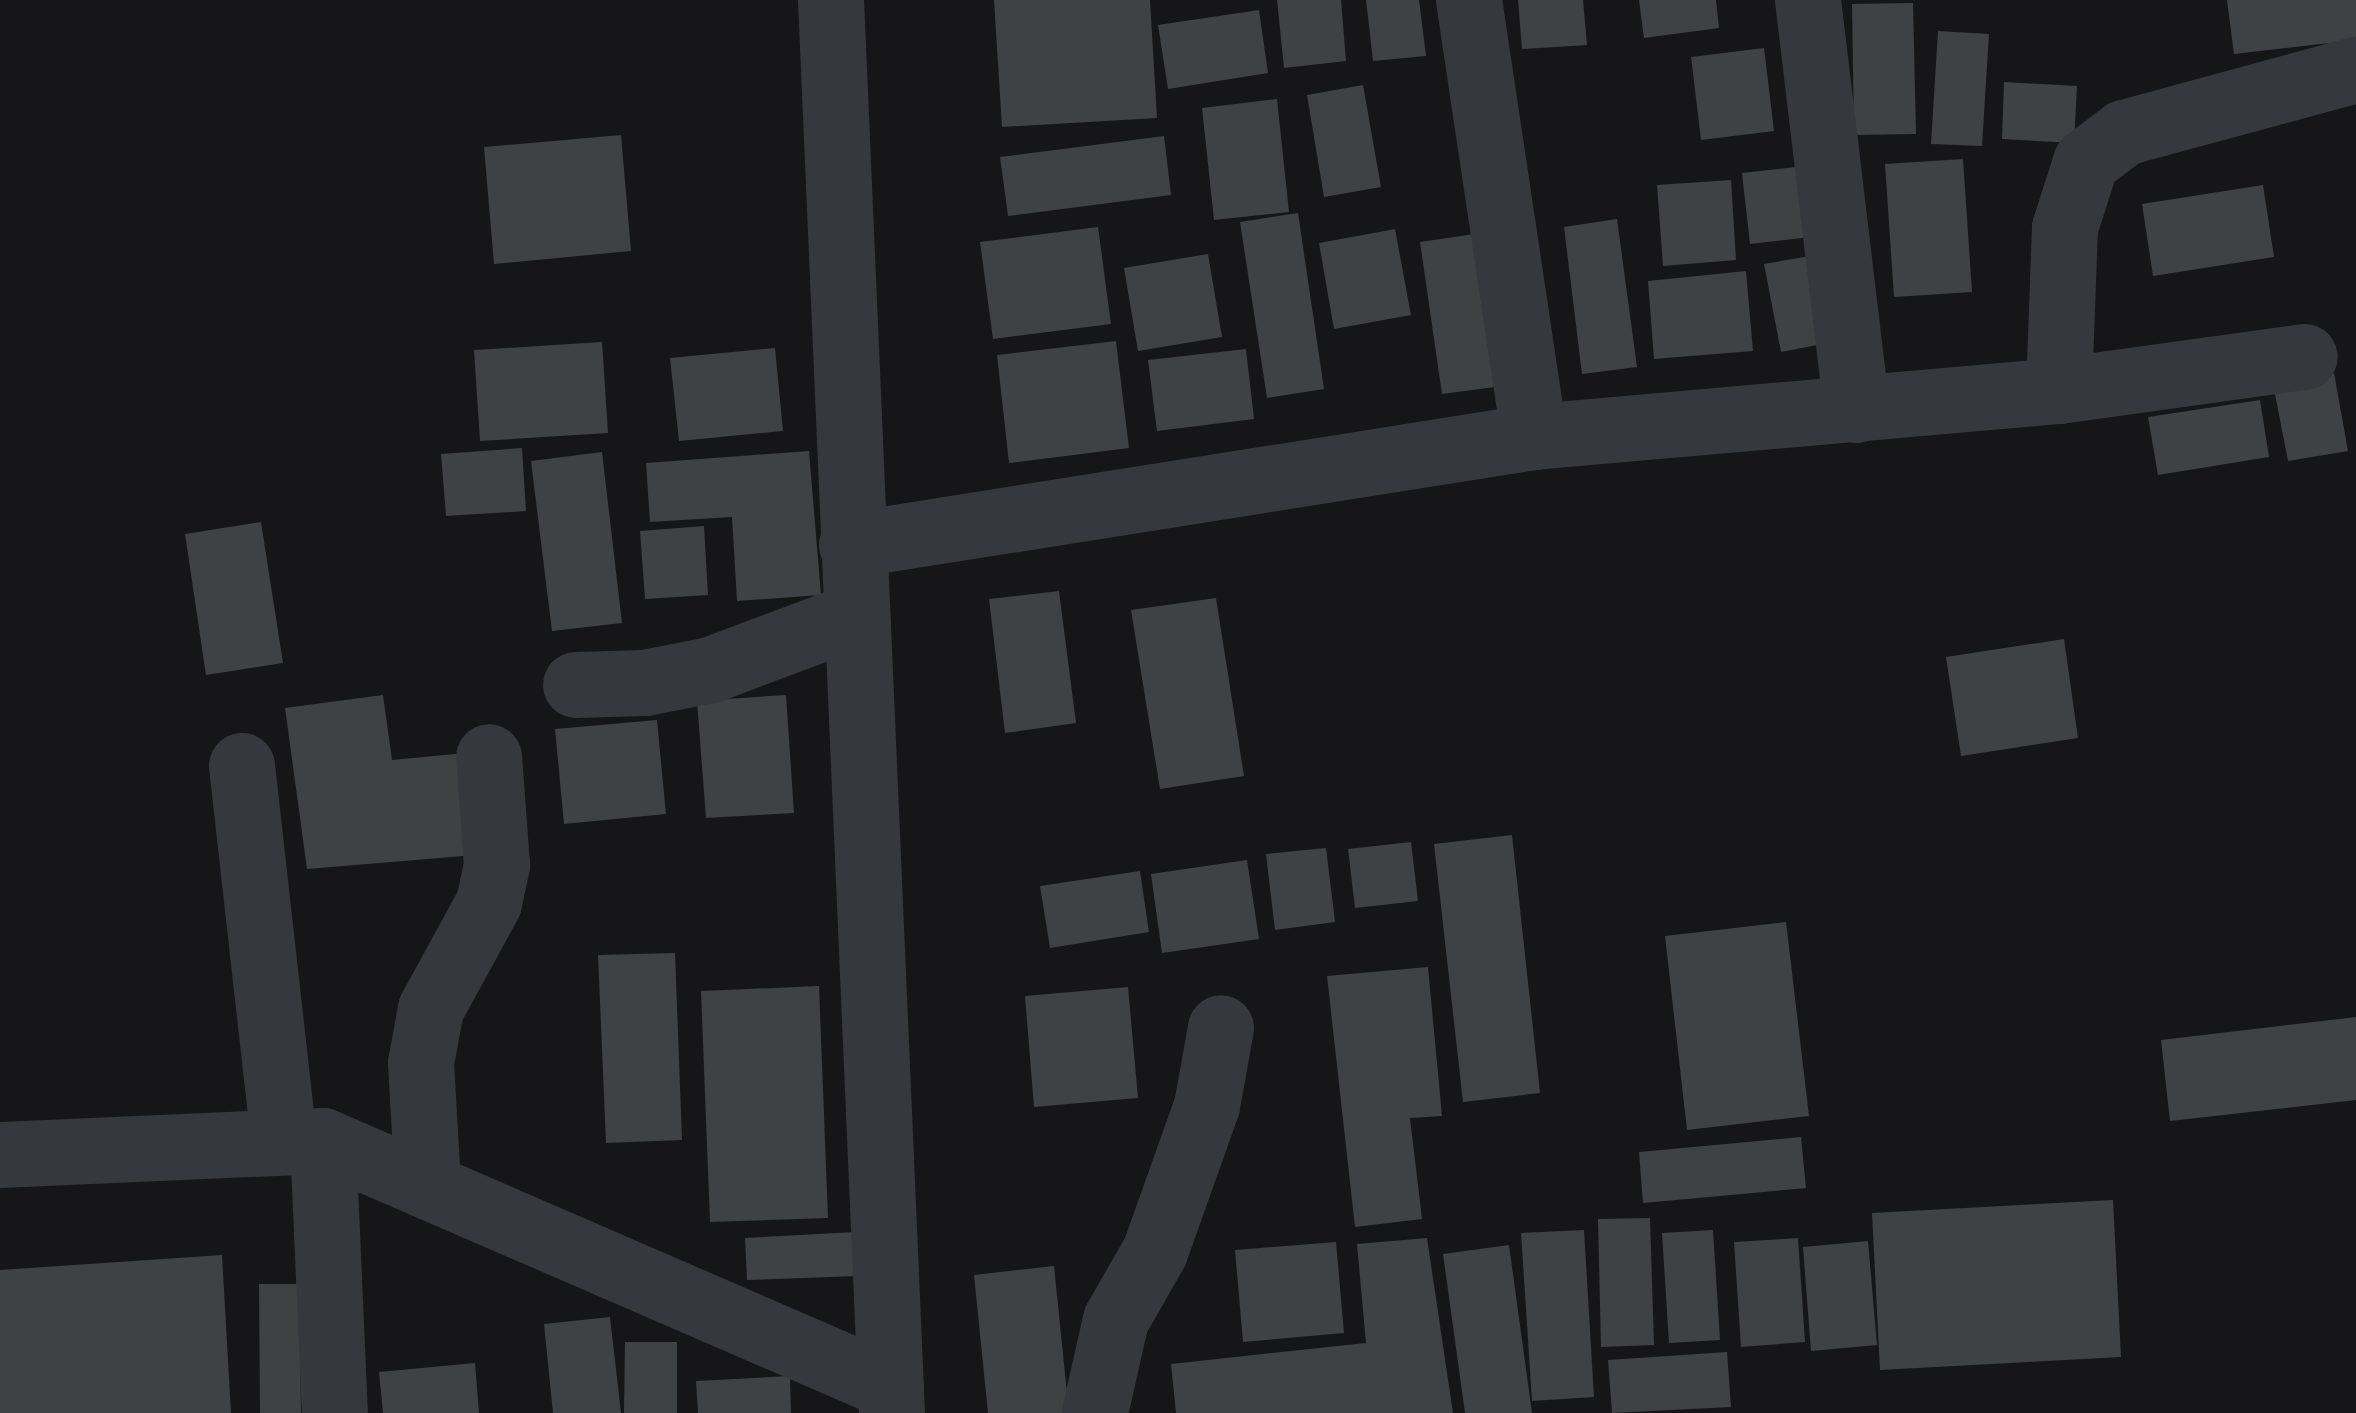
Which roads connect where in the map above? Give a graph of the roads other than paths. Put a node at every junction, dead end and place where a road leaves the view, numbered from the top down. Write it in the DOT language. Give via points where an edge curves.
graph roads {
  1 [pos="831,0"];
  2 [pos="1469,0"];
  3 [pos="1808,0"];
  4 [pos="2356,70"];
  5 [pos="2305,357"];
  6 [pos="2059,392"];
  7 [pos="1857,410"];
  8 [pos="1534,437"];
  9 [pos="852,545"];
  10 [pos="855,616"];
  11 [pos="576,685"];
  12 [pos="489,757"];
  13 [pos="242,766"];
  14 [pos="1222,1028"];
  15 [pos="303,1141"];
  16 [pos="0,1155"];
  17 [pos="428,1185"];
  18 [pos="892,1400"];
  19 [pos="335,1413"];
  20 [pos="1095,1413"];
  1 -- 9 [label="street"];
  2 -- 8 [label="street"];
  3 -- 7 [label="street"];
  4 -- 6 [label="street" via="2124,133 2086,162 2065,228"];
  5 -- 6 [label="street"];
  6 -- 7 [label="street"];
  7 -- 8 [label="street"];
  8 -- 9 [label="street"];
  9 -- 10 [label="street"];
  10 -- 11 [label="street" via="712,670"];
  10 -- 18 [label="street"];
  12 -- 17 [label="street" via="497,865 489,903 431,1009 421,1064"];
  13 -- 15 [label="street"];
  14 -- 20 [label="street" via="1207,1106 1155,1252 1116,1320"];
  15 -- 16 [label="street"];
  15 -- 17 [label="street"];
  15 -- 19 [label="street"];
  17 -- 18 [label="street"];
}
